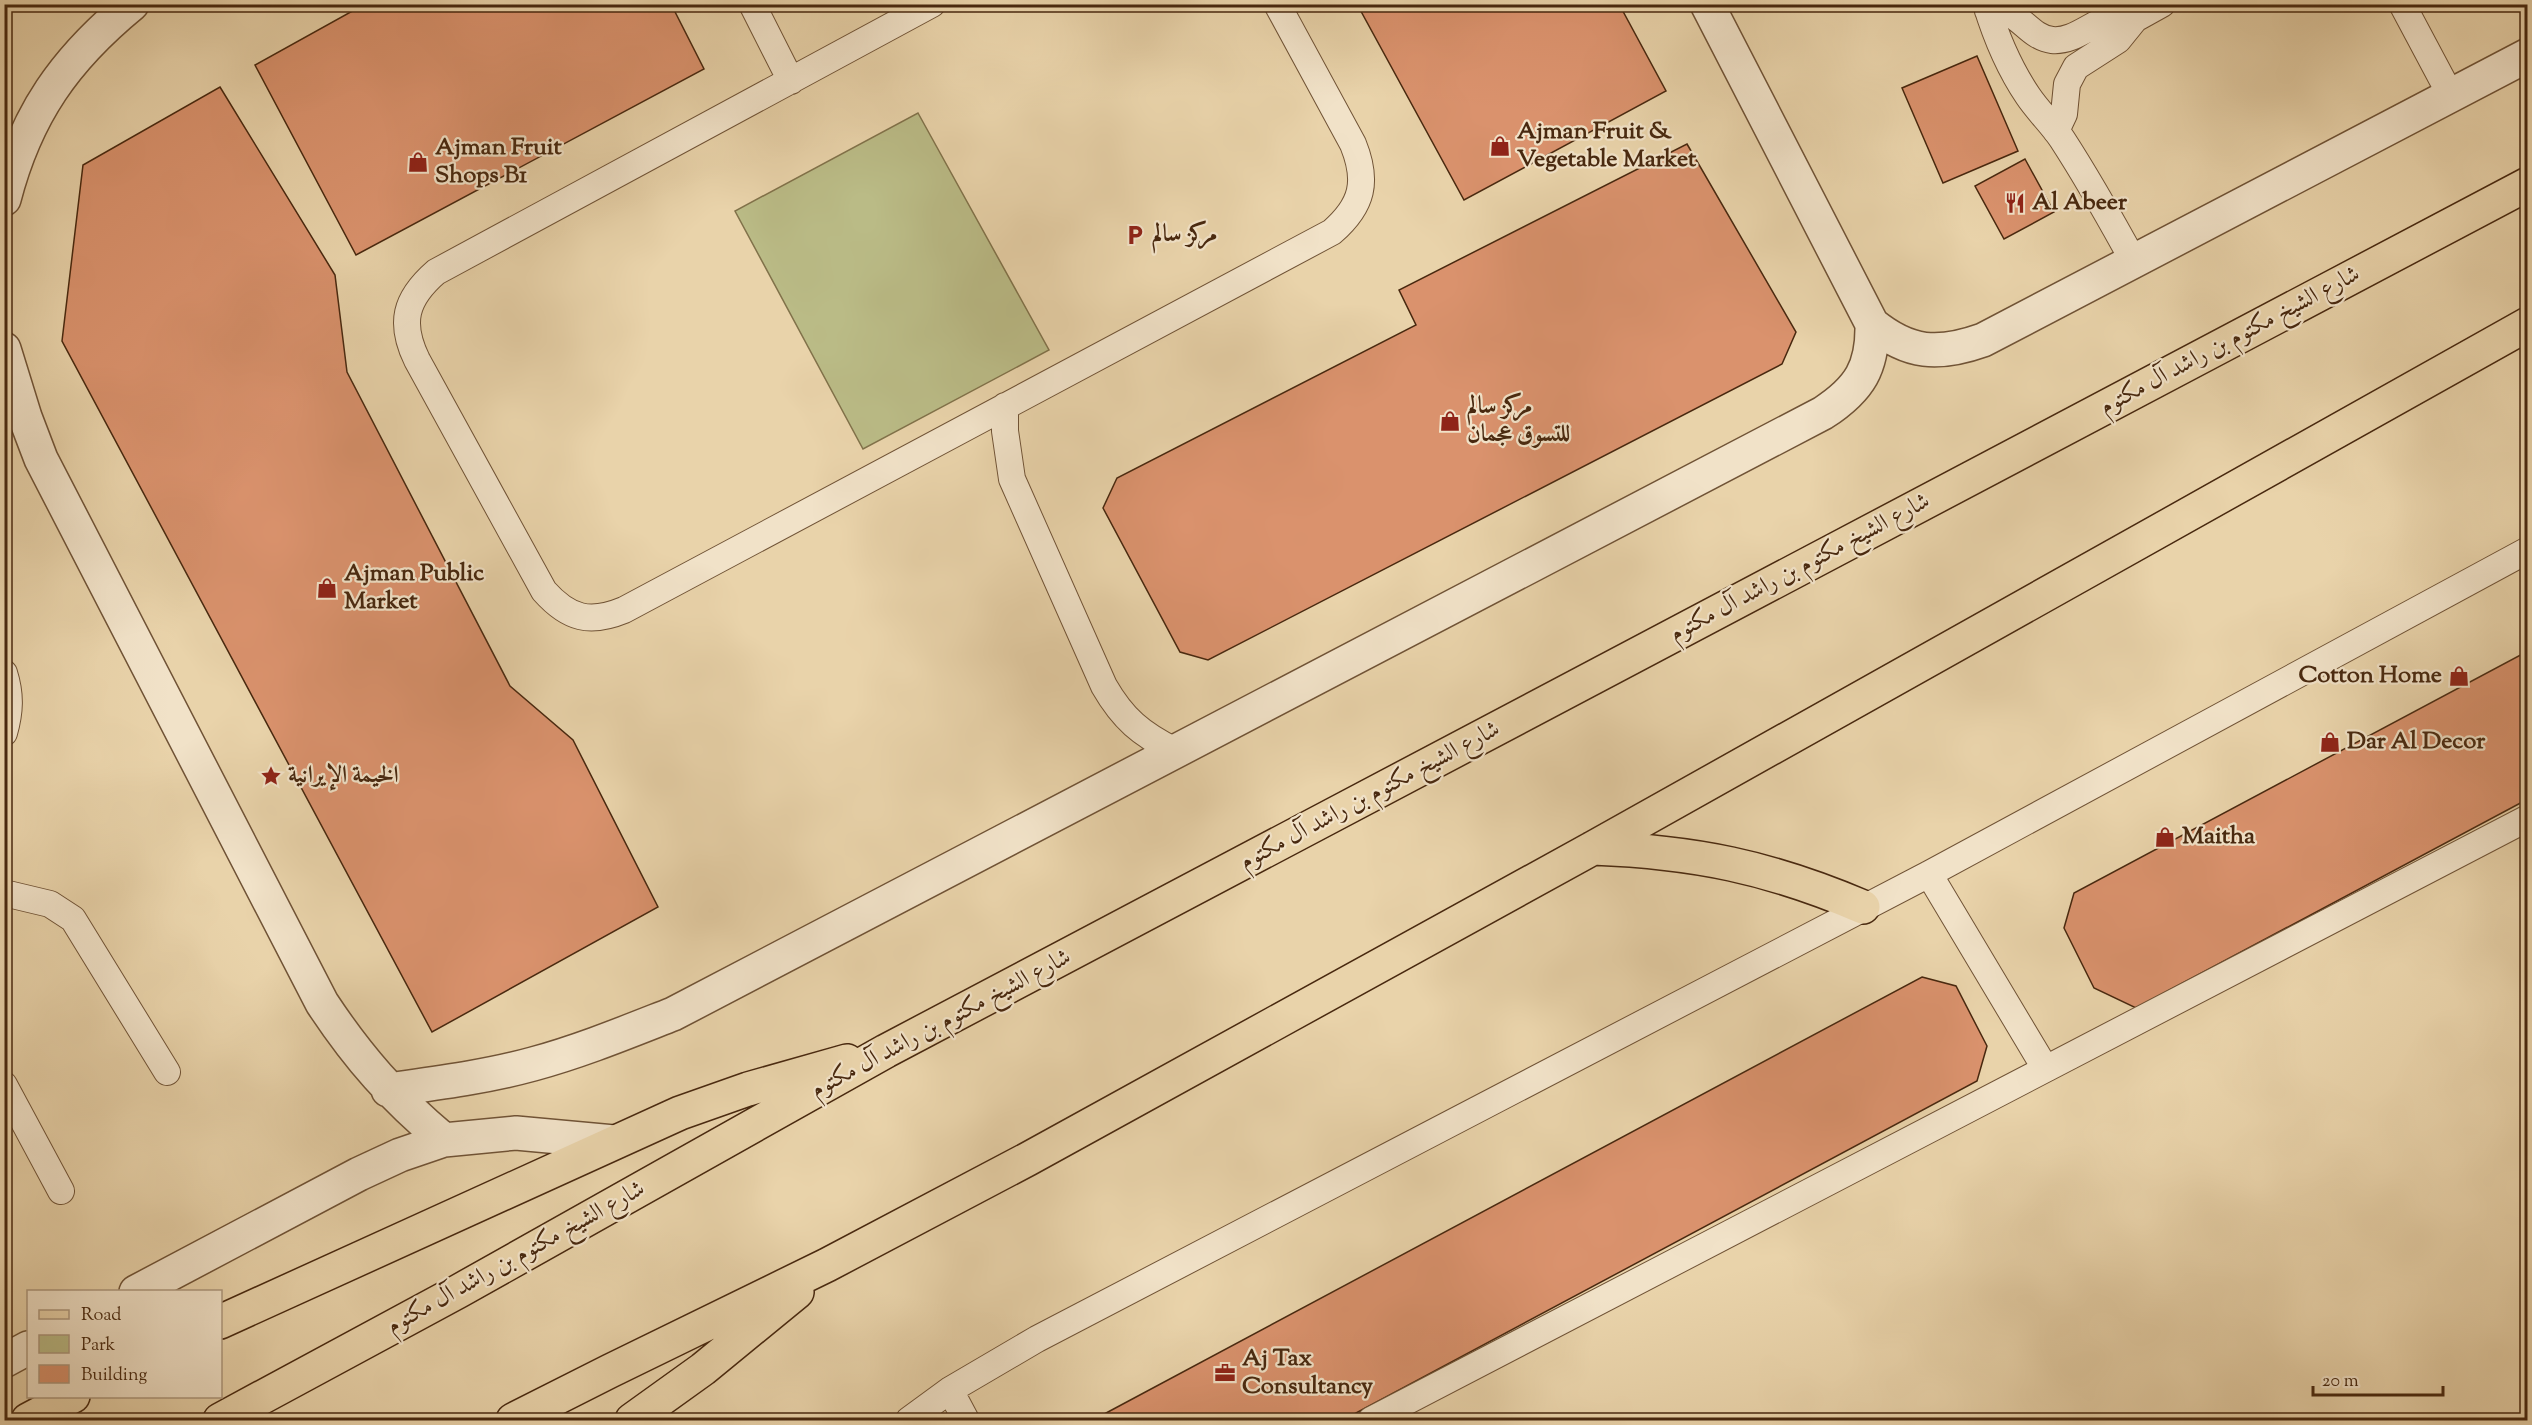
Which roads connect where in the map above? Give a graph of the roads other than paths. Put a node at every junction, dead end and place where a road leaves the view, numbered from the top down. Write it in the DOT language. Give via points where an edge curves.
graph roads {
  1 [pos="132,4"];
  2 [pos="752,4"];
  3 [pos="932,4"];
  4 [pos="1277,4"];
  5 [pos="1707,4"];
  6 [pos="2162,4"];
  7 [pos="2402,4"];
  8 [pos="1987,8"];
  9 [pos="101,18"];
  10 [pos="2135,19"];
  11 [pos="2528,55"];
  12 [pos="791,81"];
  13 [pos="2451,96"];
  14 [pos="2056,131"];
  15 [pos="2528,184"];
  16 [pos="4,199"];
  17 [pos="2134,262"];
  18 [pos="1872,324"];
  19 [pos="2528,324"];
  20 [pos="7,366"];
  21 [pos="1005,406"];
  22 [pos="2528,550"];
  23 [pos="4,673"];
  24 [pos="4,733"];
  25 [pos="1175,751"];
  26 [pos="2528,818"];
  27 [pos="1593,848"];
  28 [pos="1929,874"];
  29 [pos="4,892"];
  30 [pos="1863,907"];
  31 [pos="886,1052"];
  32 [pos="2045,1068"];
  33 [pos="167,1072"];
  34 [pos="4,1085"];
  35 [pos="388,1090"];
  36 [pos="444,1140"];
  37 [pos="614,1142"];
  38 [pos="61,1191"];
  39 [pos="827,1265"];
  40 [pos="140,1290"];
  41 [pos="222,1321"];
  42 [pos="4,1340"];
  43 [pos="27,1348"];
  44 [pos="27,1349"];
  45 [pos="4,1361"];
  46 [pos="950,1390"];
  47 [pos="69,1398"];
  48 [pos="28,1420"];
  49 [pos="220,1420"];
  50 [pos="513,1420"];
  51 [pos="632,1420"];
  52 [pos="909,1420"];
  53 [pos="966,1420"];
  54 [pos="1371,1420"];
  1 -- 9 [label="street"];
  2 -- 12 [label="lane"];
  3 -- 12 [label="lane"];
  4 -- 21 [label="lane" via="1360,162 1362,182 1347,219 1322,237"];
  5 -- 18 [label="street"];
  6 -- 10 [label="lane"];
  7 -- 13 [label="lane"];
  8 -- 10 [label="lane" via="2011,13 2032,31 2053,40 2075,36 2108,18"];
  8 -- 14 [label="lane" via="2015,75"];
  9 -- 16 [label="street" via="27,131"];
  10 -- 14 [label="lane" via="2118,40 2071,74 2064,114"];
  11 -- 13 [label="street"];
  12 -- 21 [label="lane" via="435,272 420,285 410,302 406,323 409,342 544,591 556,605 572,614 589,618 616,613"];
  13 -- 17 [label="street"];
  14 -- 17 [label="lane" via="2096,192"];
  15 -- 31 [label="main road, شارع الشيخ مكتوم بن راشد آل مكتوم"];
  17 -- 18 [label="street" via="1960,349 1936,352 1913,348 1890,339"];
  18 -- 25 [label="street" via="1867,366 1857,385 1823,413"];
  19 -- 27 [label="main road"];
  20 -- 35 [label="street" via="41,459 322,1004 363,1063"];
  21 -- 25 [label="lane" via="1012,479 1104,686 1132,725"];
  22 -- 28 [label="lane"];
  23 -- 24 [label="lane" via="10,711"];
  25 -- 35 [label="street" via="672,1014 604,1042 534,1064"];
  26 -- 32 [label="lane"];
  27 -- 30 [label="main road" via="1732,862 1821,889"];
  27 -- 39 [label="main road"];
  28 -- 30 [label="lane"];
  28 -- 32 [label="lane"];
  29 -- 33 [label="lane" via="50,904 73,919"];
  30 -- 46 [label="lane" via="1036,1339"];
  31 -- 37 [label="main road" via="748,1089"];
  31 -- 49 [label="main road, شارع الشيخ مكتوم بن راشد آل مكتوم"];
  32 -- 54 [label="lane"];
  34 -- 38 [label="lane"];
  35 -- 36 [label="street"];
  36 -- 37 [label="street" via="516,1133"];
  36 -- 40 [label="street" via="359,1174"];
  37 -- 41 [label="main road"];
  39 -- 50 [label="main road"];
  39 -- 51 [label="main road" via="768,1318"];
  42 -- 43 [label="lane"];
  44 -- 45 [label="street"];
  46 -- 52 [label="lane"];
  46 -- 53 [label="lane"];
  47 -- 48 [label="main road"];
}
